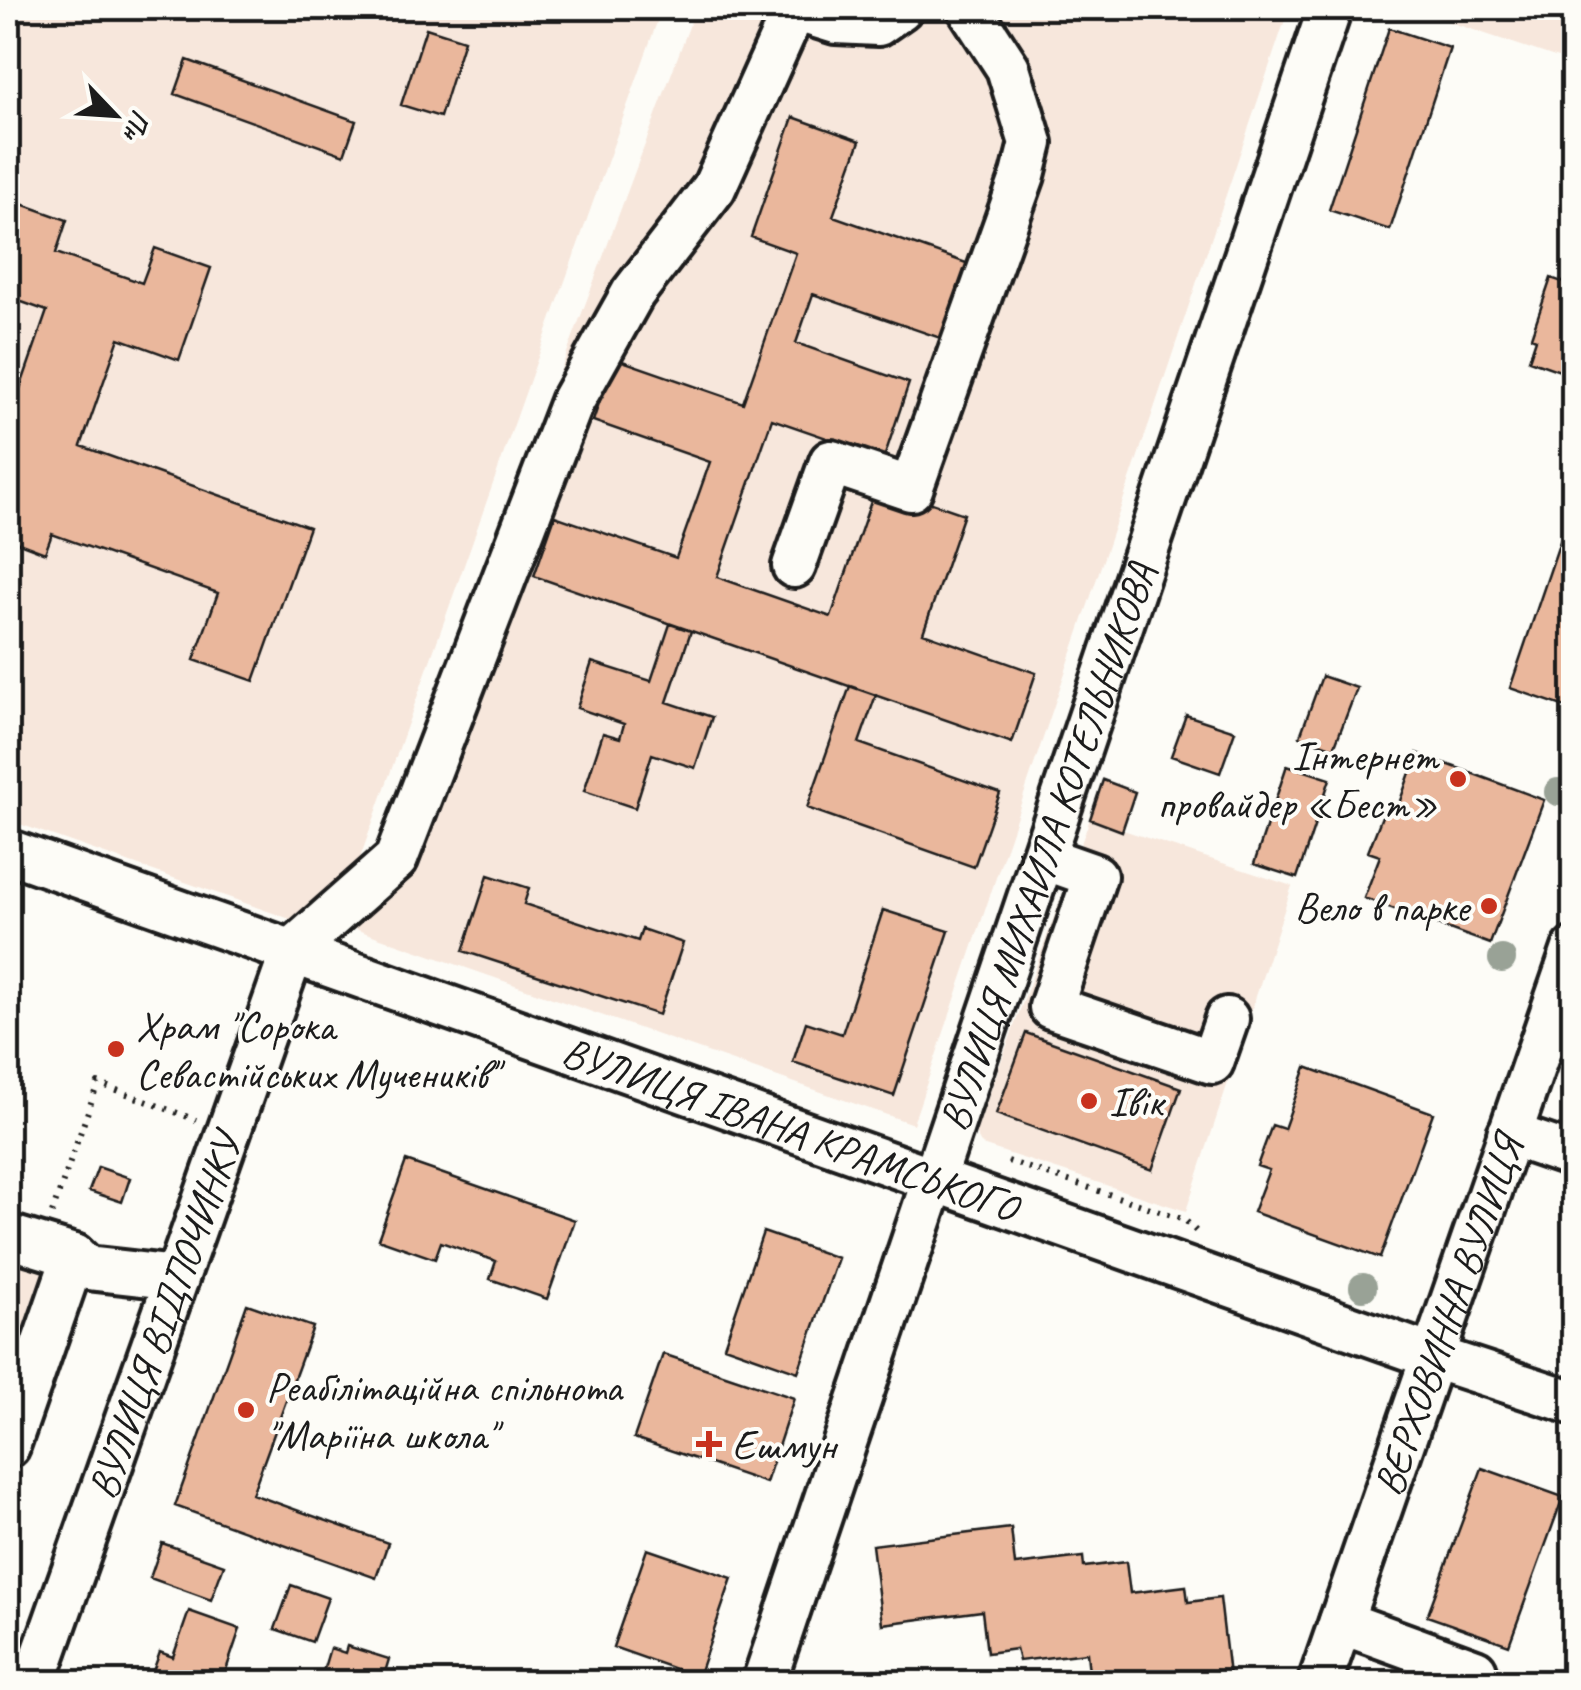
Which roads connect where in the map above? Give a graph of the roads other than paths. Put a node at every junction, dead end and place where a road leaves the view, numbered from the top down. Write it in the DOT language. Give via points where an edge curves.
graph roads {
  1 [pos="795,8"];
  2 [pos="901,8"];
  3 [pos="969,8"];
  4 [pos="1330,8"];
  5 [pos="794,566"];
  6 [pos="8,851"];
  7 [pos="1044,858"];
  8 [pos="1574,949"];
  9 [pos="293,950"];
  10 [pos="1227,1019"];
  11 [pos="1509,1134"];
  12 [pos="1574,1156"];
  13 [pos="937,1178"];
  14 [pos="41,1246"];
  15 [pos="177,1278"];
  16 [pos="26,1350"];
  17 [pos="1431,1356"];
  18 [pos="1574,1403"];
  19 [pos="8,1446"];
  20 [pos="1341,1622"];
  21 [pos="1476,1671"];
  22 [pos="34,1682"];
  23 [pos="764,1682"];
  24 [pos="1320,1682"];
  1 -- 2 [label="street" via="836,22 878,24"];
  1 -- 9 [label="street" via="714,188 633,293 572,402 396,860"];
  3 -- 5 [label="street" via="1008,68 1031,143 1023,175 911,490 831,462"];
  4 -- 7 [label="street, ВУЛИЦЯ МИХАЙЛА КОТЕЛЬНИКОВА"];
  6 -- 9 [label="street, ВУЛИЦЯ ІВАНА КРАМСЬКОГО"];
  7 -- 10 [label="street" via="1095,876 1051,1008 1212,1062"];
  7 -- 13 [label="street, ВУЛИЦЯ МИХАЙЛА КОТЕЛЬНИКОВА"];
  8 -- 11 [label="street, ВЕРХОВИННА ВУЛИЦЯ"];
  9 -- 13 [label="street, ВУЛИЦЯ ІВАНА КРАМСЬКОГО"];
  9 -- 15 [label="street, ВУЛИЦЯ ВІДПОЧИНКУ"];
  11 -- 12 [label="street"];
  11 -- 17 [label="street, ВЕРХОВИННА ВУЛИЦЯ"];
  13 -- 17 [label="street, ВУЛИЦЯ ІВАНА КРАМСЬКОГО"];
  13 -- 23 [label="street, ВУЛИЦЯ МИХАЙЛА КОТЕЛЬНИКОВА"];
  14 -- 15 [label="street" via="87,1268"];
  14 -- 16 [label="street"];
  15 -- 22 [label="street, ВУЛИЦЯ ВІДПОЧИНКУ"];
  16 -- 19 [label="street"];
  17 -- 18 [label="street, ВУЛИЦЯ ІВАНА КРАМСЬКОГО"];
  17 -- 20 [label="street, ВЕРХОВИННА ВУЛИЦЯ"];
  20 -- 21 [label="street"];
  20 -- 24 [label="street, ВЕРХОВИННА ВУЛИЦЯ"];
}
